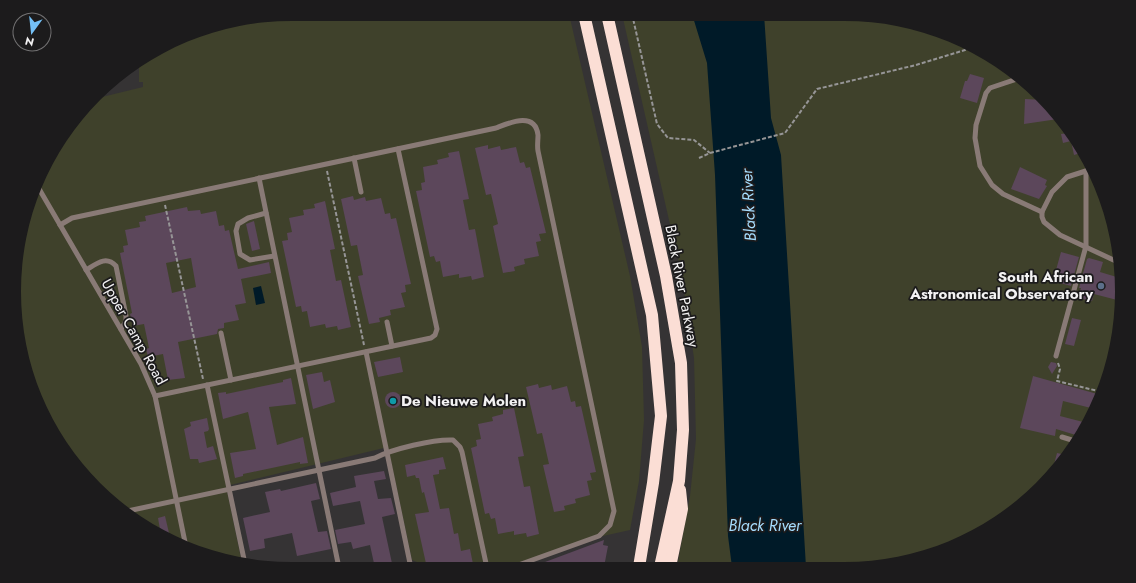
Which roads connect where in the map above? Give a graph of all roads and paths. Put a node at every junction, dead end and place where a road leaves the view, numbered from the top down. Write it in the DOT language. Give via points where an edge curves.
graph roads {
  1 [pos="586,21"];
  2 [pos="609,21"];
  3 [pos="634,21"];
  4 [pos="966,50"];
  5 [pos="1013,80"];
  6 [pos="398,149"];
  7 [pos="710,153"];
  8 [pos="354,158"];
  9 [pos="699,158"];
  10 [pos="326,164"];
  11 [pos="1086,171"];
  12 [pos="259,178"];
  13 [pos="41,191"];
  14 [pos="361,192"];
  15 [pos="164,198"];
  16 [pos="1042,212"];
  17 [pos="266,213"];
  18 [pos="60,225"];
  19 [pos="1086,246"];
  20 [pos="274,256"];
  21 [pos="1113,260"];
  22 [pos="86,270"];
  23 [pos="387,322"];
  24 [pos="120,329"];
  25 [pos="221,333"];
  26 [pos="392,346"];
  27 [pos="366,352"];
  28 [pos="1056,356"];
  29 [pos="298,366"];
  30 [pos="231,380"];
  31 [pos="207,385"];
  32 [pos="1096,390"];
  33 [pos="155,396"];
  34 [pos="1062,437"];
  35 [pos="1071,439"];
  36 [pos="386,452"];
  37 [pos="319,470"];
  38 [pos="679,481"];
  39 [pos="230,490"];
  40 [pos="176,502"];
  41 [pos="133,510"];
  42 [pos="184,539"];
  43 [pos="644,543"];
  44 [pos="244,558"];
  45 [pos="338,562"];
  46 [pos="410,562"];
  47 [pos="486,562"];
  48 [pos="527,562"];
  49 [pos="634,562"];
  50 [pos="640,562"];
  51 [pos="661,562"];
  52 [pos="671,562"];
  1 -- 43 [label="highway" via="652,315 661,416"];
  2 -- 38 [label="highway, Black River Parkway" via="666,276 681,363 684,430"];
  3 -- 7 [label="path" via="656,124 668,138 694,140"];
  4 -- 7 [label="path" via="916,65 817,89 785,133"];
  5 -- 16 [label="lane" via="990,88 986,93 976,125 975,138 980,166 992,185 1003,194"];
  6 -- 8 [label="lane"];
  6 -- 26 [label="lane" via="437,329 431,338"];
  6 -- 48 [label="lane" via="496,128 515,120 529,123 537,132 538,151 614,511 610,525 599,536"];
  7 -- 9 [label="path"];
  8 -- 10 [label="lane"];
  8 -- 14 [label="lane"];
  10 -- 12 [label="lane"];
  10 -- 27 [label="path"];
  11 -- 16 [label="lane" via="1067,177 1052,192"];
  11 -- 19 [label="lane"];
  12 -- 15 [label="lane"];
  12 -- 17 [label="lane"];
  13 -- 18 [label="lane, Upper Camp Road"];
  15 -- 18 [label="lane" via="72,218"];
  15 -- 31 [label="path" via="203,381"];
  16 -- 19 [label="lane" via="1044,222 1060,235"];
  17 -- 20 [label="lane"];
  17 -- 20 [label="lane" via="238,224 236,231 240,254 250,260"];
  18 -- 22 [label="lane, Upper Camp Road"];
  19 -- 21 [label="lane"];
  19 -- 28 [label="lane"];
  20 -- 29 [label="lane"];
  22 -- 24 [label="lane, Upper Camp Road"];
  22 -- 24 [label="lane" via="102,260 110,261 116,266 126,316 126,322"];
  23 -- 26 [label="lane"];
  24 -- 33 [label="lane, Upper Camp Road" via="141,364"];
  25 -- 30 [label="lane"];
  26 -- 27 [label="lane"];
  27 -- 29 [label="lane"];
  27 -- 36 [label="lane"];
  28 -- 32 [label="path" via="1060,369 1057,381"];
  29 -- 30 [label="lane"];
  29 -- 37 [label="lane"];
  30 -- 31 [label="lane"];
  31 -- 33 [label="lane"];
  31 -- 39 [label="lane"];
  33 -- 40 [label="lane, Upper Camp Road"];
  34 -- 35 [label="lane"];
  36 -- 37 [label="lane" via="375,458"];
  36 -- 46 [label="lane"];
  36 -- 47 [label="lane" via="439,441 453,440 457,443 462,452"];
  37 -- 39 [label="lane"];
  37 -- 45 [label="lane"];
  38 -- 51 [label="highway, Black River Parkway"];
  38 -- 52 [label="highway" via="682,509"];
  39 -- 40 [label="lane"];
  39 -- 44 [label="lane"];
  40 -- 41 [label="lane"];
  40 -- 42 [label="lane, Upper Camp Road"];
  43 -- 49 [label="highway"];
  43 -- 50 [label="highway"];
}
